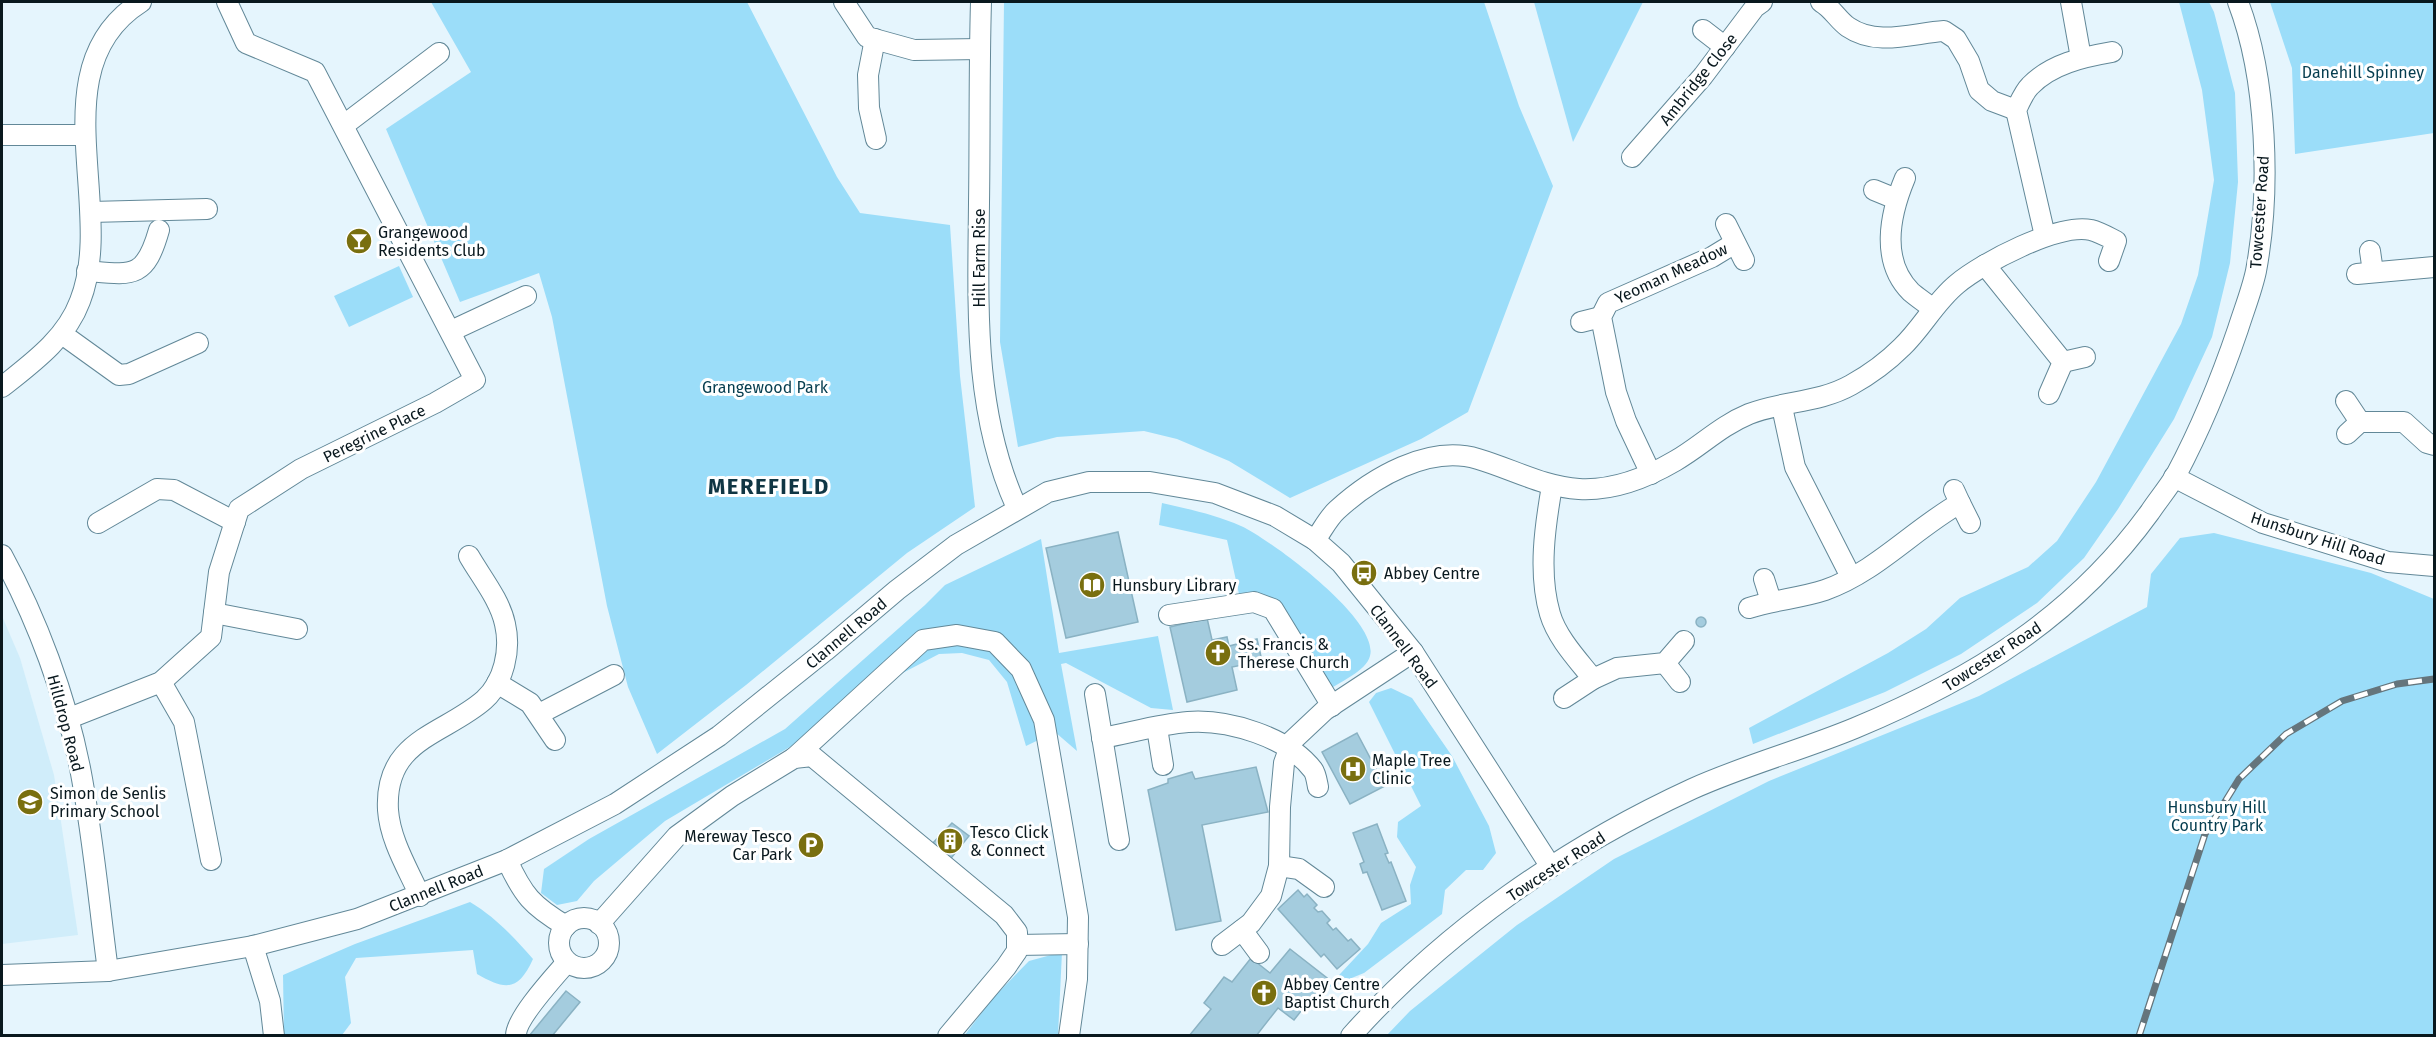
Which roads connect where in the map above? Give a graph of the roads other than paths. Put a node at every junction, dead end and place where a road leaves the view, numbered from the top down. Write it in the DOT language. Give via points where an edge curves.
graph roads {
  1 [pos="141,2"];
  2 [pos="227,2"];
  3 [pos="844,2"];
  4 [pos="981,2"];
  5 [pos="1762,2"];
  6 [pos="1821,2"];
  7 [pos="2071,2"];
  8 [pos="2238,2"];
  9 [pos="1703,30"];
  10 [pos="875,39"];
  11 [pos="1725,47"];
  12 [pos="980,49"];
  13 [pos="2112,52"];
  14 [pos="439,53"];
  15 [pos="2082,58"];
  16 [pos="2016,110"];
  17 [pos="344,125"];
  18 [pos="2,135"];
  19 [pos="85,135"];
  20 [pos="876,140"];
  21 [pos="1632,157"];
  22 [pos="1905,178"];
  23 [pos="1874,190"];
  24 [pos="1896,199"];
  25 [pos="207,209"];
  26 [pos="91,212"];
  27 [pos="1726,224"];
  28 [pos="159,230"];
  29 [pos="2045,236"];
  30 [pos="2370,251"];
  31 [pos="2109,261"];
  32 [pos="1985,265"];
  33 [pos="2434,267"];
  34 [pos="87,271"];
  35 [pos="526,296"];
  36 [pos="1933,309"];
  37 [pos="1601,317"];
  38 [pos="1581,322"];
  39 [pos="451,331"];
  40 [pos="62,333"];
  41 [pos="198,343"];
  42 [pos="2085,357"];
  43 [pos="2063,362"];
  44 [pos="2,387"];
  45 [pos="2049,394"];
  46 [pos="2346,401"];
  47 [pos="1782,407"];
  48 [pos="2434,445"];
  49 [pos="1651,474"];
  50 [pos="2174,477"];
  51 [pos="1552,486"];
  52 [pos="1017,508"];
  53 [pos="235,522"];
  54 [pos="98,523"];
  55 [pos="1970,523"];
  56 [pos="1315,540"];
  57 [pos="469,556"];
  58 [pos="2434,566"];
  59 [pos="4,568"];
  60 [pos="1851,577"];
  61 [pos="1764,579"];
  62 [pos="1771,601"];
  63 [pos="1749,608"];
  64 [pos="214,613"];
  65 [pos="1168,615"];
  66 [pos="297,629"];
  67 [pos="1684,641"];
  68 [pos="1413,652"];
  69 [pos="1665,663"];
  70 [pos="614,675"];
  71 [pos="1593,679"];
  72 [pos="161,682"];
  73 [pos="1680,682"];
  74 [pos="497,683"];
  75 [pos="1095,694"];
  76 [pos="1564,698"];
  77 [pos="1332,705"];
  78 [pos="539,714"];
  79 [pos="67,719"];
  80 [pos="1156,728"];
  81 [pos="1102,738"];
  82 [pos="555,740"];
  83 [pos="1289,748"];
  84 [pos="794,758"];
  85 [pos="1163,765"];
  86 [pos="1317,788"];
  87 [pos="1119,840"];
  88 [pos="211,860"];
  89 [pos="507,860"];
  90 [pos="1280,866"];
  91 [pos="1551,867"];
  92 [pos="1324,887"];
  93 [pos="420,896"];
  94 [pos="599,924"];
  95 [pos="566,926"];
  96 [pos="1242,930"];
  97 [pos="1078,944"];
  98 [pos="1017,945"];
  99 [pos="1222,945"];
  100 [pos="253,946"];
  101 [pos="1258,953"];
  102 [pos="567,962"];
  103 [pos="108,971"];
  104 [pos="2,975"];
  105 [pos="274,1035"];
  106 [pos="516,1035"];
  107 [pos="948,1035"];
  108 [pos="1069,1035"];
  109 [pos="1351,1035"];
  1 -- 19 [label="street" via="118,18 94,58 87,88"];
  2 -- 17 [label="street" via="246,43 315,72"];
  3 -- 10 [label="street" via="867,37"];
  4 -- 12 [label="street, Hill Farm Rise"];
  5 -- 11 [label="street, Ambridge Close"];
  6 -- 16 [label="street" via="1848,27 1872,38 1944,31 1956,39 1979,90 1992,101"];
  7 -- 15 [label="street"];
  8 -- 50 [label="street, Towcester Road" via="2258,79 2264,144 2256,273 2222,376"];
  9 -- 11 [label="street"];
  10 -- 12 [label="street" via="914,50"];
  10 -- 20 [label="street" via="868,75 868,108"];
  11 -- 21 [label="street, Ambridge Close"];
  12 -- 52 [label="street, Hill Farm Rise" via="980,360 994,449"];
  13 -- 15 [label="street"];
  14 -- 17 [label="street"];
  15 -- 16 [label="street" via="2050,71 2029,86"];
  16 -- 29 [label="street"];
  17 -- 39 [label="street"];
  18 -- 19 [label="street"];
  19 -- 26 [label="street"];
  22 -- 24 [label="street"];
  23 -- 24 [label="street"];
  24 -- 36 [label="street" via="1889,237 1896,268 1910,291"];
  25 -- 26 [label="street"];
  26 -- 34 [label="street"];
  27 -- 37 [label="street, Yeoman Meadow" via="1739,251 1712,257 1608,303"];
  28 -- 34 [label="street" via="154,249 136,271"];
  29 -- 31 [label="street" via="2064,230 2120,232"];
  29 -- 32 [label="street"];
  30 -- 33 [label="street" via="2365,273"];
  32 -- 36 [label="street"];
  32 -- 43 [label="street"];
  34 -- 40 [label="street" via="80,303"];
  35 -- 39 [label="street"];
  36 -- 47 [label="street" via="1903,347 1876,370 1823,397"];
  37 -- 38 [label="street"];
  37 -- 49 [label="street, Yeoman Meadow" via="1616,392"];
  39 -- 53 [label="street, Peregrine Place" via="475,380 301,469 239,509"];
  40 -- 41 [label="street" via="119,375"];
  40 -- 44 [label="street"];
  42 -- 43 [label="street"];
  43 -- 45 [label="street"];
  46 -- 48 [label="street" via="2354,428 2404,422"];
  47 -- 49 [label="street" via="1752,413 1723,426"];
  47 -- 60 [label="street" via="1795,467"];
  49 -- 51 [label="street" via="1621,486 1581,490"];
  50 -- 58 [label="street, Hunsbury Hill Road" via="2263,523 2388,562"];
  50 -- 91 [label="street, Towcester Road" via="2129,541 2071,602 2004,652 1948,686 1855,728 1696,787 1628,821"];
  51 -- 56 [label="street" via="1476,458 1442,455 1406,465 1368,486 1335,512"];
  51 -- 71 [label="street" via="1545,523 1545,583 1550,615 1566,645"];
  52 -- 56 [label="street, Clannell Road" via="1048,492 1089,482 1150,482 1215,493 1275,516"];
  52 -- 89 [label="street, Clannell Road" via="956,545 905,583 718,736 615,804"];
  53 -- 54 [label="street" via="174,490 157,489"];
  53 -- 64 [label="street, Peregrine Place" via="219,572"];
  55 -- 60 [label="street" via="1957,496 1892,552"];
  56 -- 68 [label="street, Clannell Road" via="1341,563"];
  57 -- 74 [label="street" via="506,624 508,645"];
  59 -- 79 [label="street, Hilldrop Road" via="47,656"];
  60 -- 62 [label="street" via="1825,590"];
  61 -- 62 [label="street"];
  62 -- 63 [label="street"];
  64 -- 66 [label="street"];
  64 -- 72 [label="street, Peregrine Place" via="212,637"];
  65 -- 77 [label="street" via="1254,602 1273,609"];
  67 -- 69 [label="street"];
  68 -- 77 [label="street"];
  68 -- 91 [label="street, Clannell Road"];
  69 -- 71 [label="street" via="1617,668"];
  69 -- 73 [label="street"];
  70 -- 78 [label="street"];
  71 -- 76 [label="street"];
  72 -- 79 [label="street, Peregrine Place"];
  72 -- 88 [label="street" via="184,722"];
  74 -- 78 [label="street"];
  74 -- 93 [label="street" via="484,700 407,752 389,789 388,811 394,836"];
  75 -- 81 [label="street"];
  77 -- 83 [label="street"];
  78 -- 82 [label="street"];
  79 -- 103 [label="street, Hilldrop Road" via="80,768"];
  80 -- 81 [label="street"];
  80 -- 83 [label="street" via="1189,722 1230,725"];
  80 -- 85 [label="street"];
  81 -- 87 [label="street"];
  83 -- 86 [label="street" via="1315,771"];
  83 -- 90 [label="street" via="1280,807"];
  84 -- 94 [label="street" via="677,836"];
  84 -- 97 [label="street" via="923,640 957,635 994,642 1021,669 1044,720 1078,917"];
  84 -- 98 [label="street" via="812,756 835,772 1004,915 1017,932"];
  89 -- 93 [label="street, Clannell Road"];
  89 -- 95 [label="street" via="518,885 534,906"];
  90 -- 92 [label="street" via="1299,869"];
  90 -- 96 [label="street" via="1270,896"];
  91 -- 109 [label="street, Towcester Road" via="1463,928"];
  93 -- 100 [label="street, Clannell Road" via="357,919"];
  94 -- 95 [label="street" via="586,918"];
  94 -- 102 [label="street" via="605,929 609,945 603,959 597,965 581,968"];
  95 -- 102 [label="street" via="559,940"];
  96 -- 99 [label="street"];
  96 -- 101 [label="street"];
  97 -- 98 [label="street"];
  97 -- 108 [label="street"];
  98 -- 107 [label="street" via="1006,967"];
  100 -- 103 [label="street, Clannell Road"];
  100 -- 105 [label="street" via="270,1001"];
  102 -- 106 [label="street" via="525,1014"];
  103 -- 104 [label="street, Clannell Road"];
}
